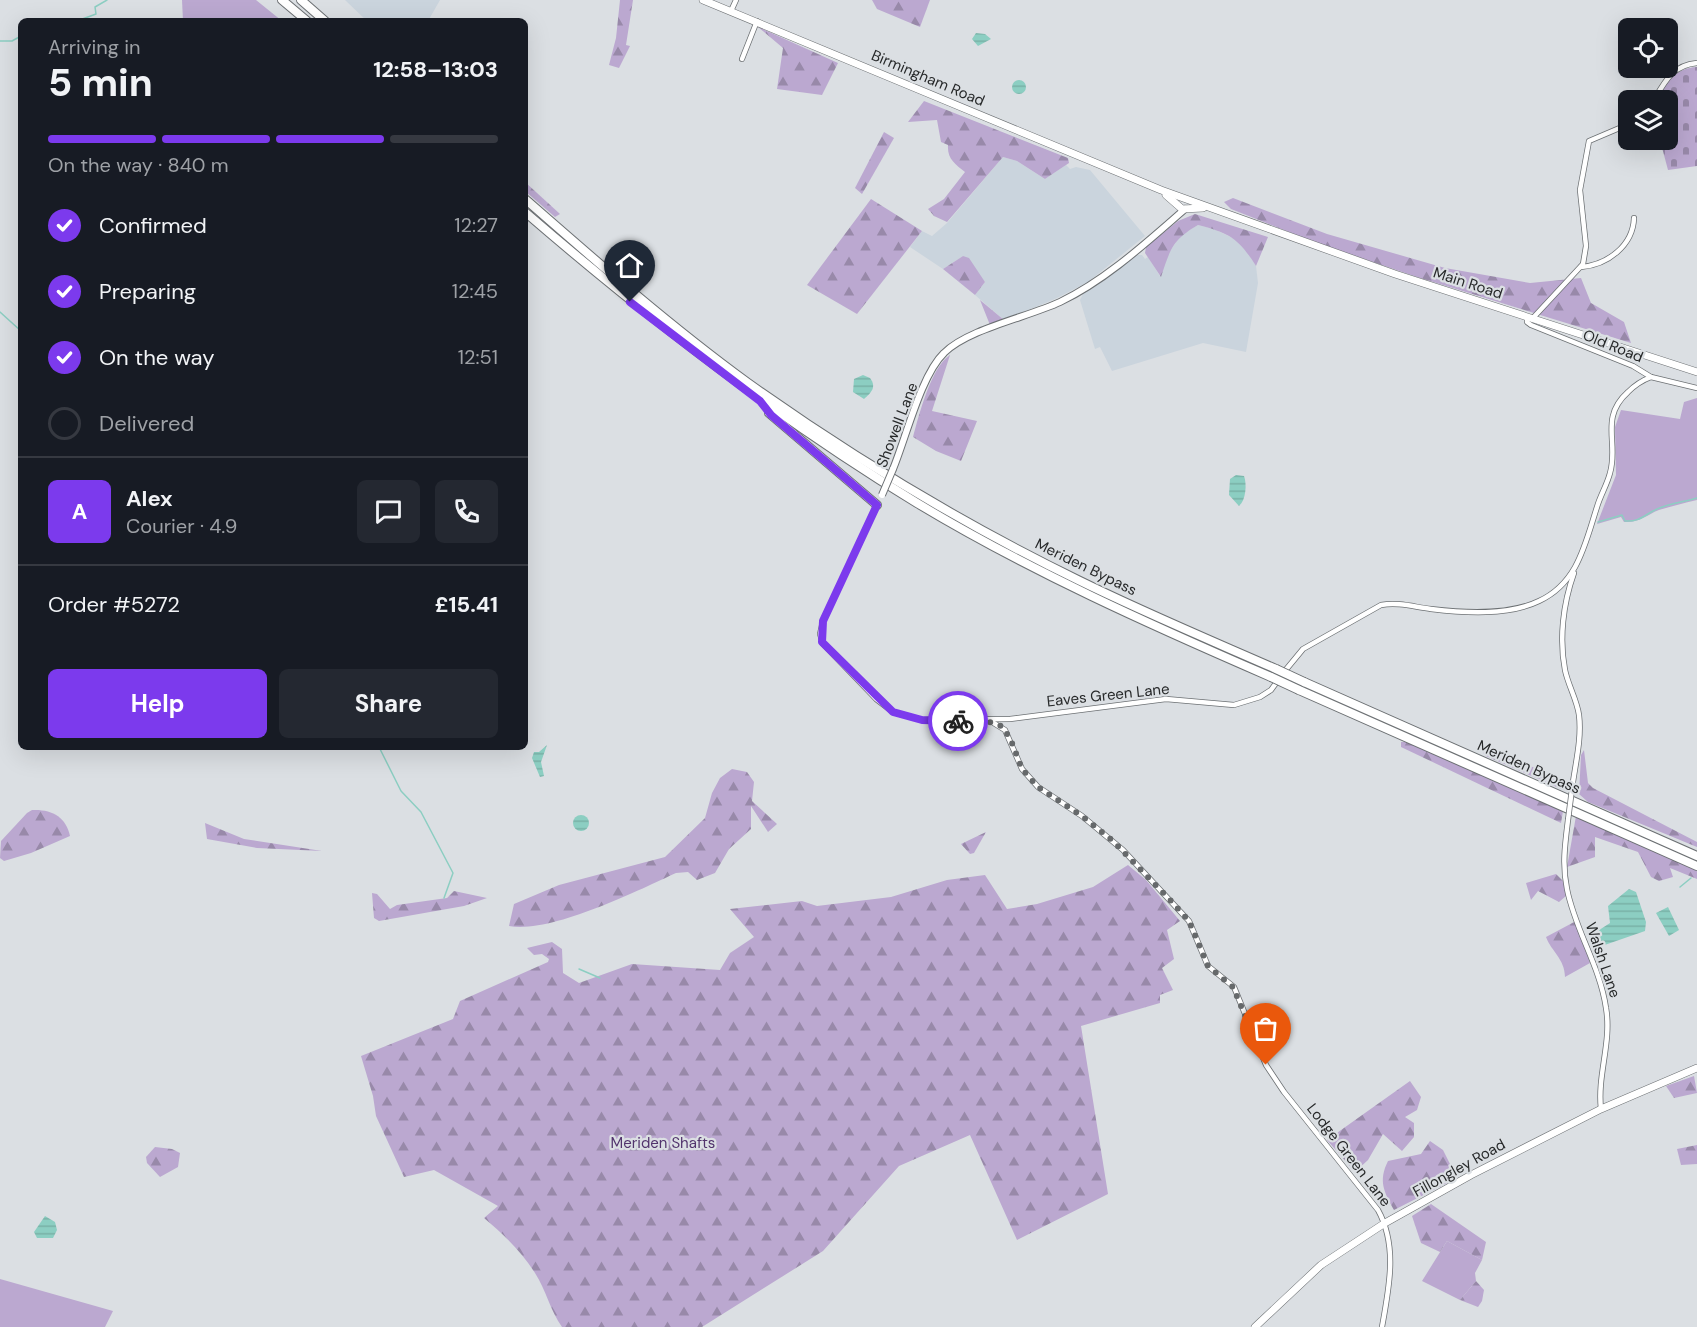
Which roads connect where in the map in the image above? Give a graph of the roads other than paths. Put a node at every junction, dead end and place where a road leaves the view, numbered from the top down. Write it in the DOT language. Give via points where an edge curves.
graph roads {
  1 [pos="282,0"];
  2 [pos="301,0"];
  3 [pos="703,0"];
  4 [pos="736,0"];
  5 [pos="731,11"];
  6 [pos="303,18"];
  7 [pos="322,18"];
  8 [pos="757,21"];
  9 [pos="742,59"];
  10 [pos="1697,63"];
  11 [pos="1660,90"];
  12 [pos="1618,128"];
  13 [pos="1141,182"];
  14 [pos="1186,199"];
  15 [pos="528,202"];
  16 [pos="1182,207"];
  17 [pos="528,215"];
  18 [pos="1232,215"];
  19 [pos="1634,218"];
  20 [pos="1581,267"];
  21 [pos="1530,318"];
  22 [pos="1697,372"];
  23 [pos="1651,377"];
  24 [pos="1697,388"];
  25 [pos="760,401"];
  26 [pos="877,505"];
  27 [pos="1575,571"];
  28 [pos="1563,584"];
  29 [pos="1568,590"];
  30 [pos="1274,673"];
  31 [pos="1301,686"];
  32 [pos="1010,719"];
  33 [pos="987,721"];
  34 [pos="1005,730"];
  35 [pos="1697,856"];
  36 [pos="1697,866"];
  37 [pos="1697,1068"];
  38 [pos="1601,1109"];
  39 [pos="1385,1223"];
  40 [pos="1255,1327"];
  41 [pos="1382,1327"];
  1 -- 6 [label="highway"];
  2 -- 7 [label="highway"];
  3 -- 5 [label="main road, Birmingham Road"];
  4 -- 5 [label="street"];
  5 -- 8 [label="main road, Birmingham Road"];
  8 -- 9 [label="street"];
  8 -- 13 [label="main road, Birmingham Road"];
  10 -- 11 [label="street" via="1686,64 1669,75"];
  12 -- 20 [label="street" via="1591,139 1586,147 1580,190 1586,246"];
  13 -- 14 [label="main road, Birmingham Road"];
  13 -- 16 [label="main road, Birmingham Road"];
  14 -- 16 [label="main road"];
  14 -- 18 [label="main road, Main Road"];
  15 -- 30 [label="highway, Meriden Bypass" via="700,347 869,463 1078,580"];
  16 -- 18 [label="main road, Main Road"];
  16 -- 26 [label="street, Showell Lane, bridge" via="1175,218 1085,288 1034,313 963,339 944,353 925,385"];
  17 -- 25 [label="highway, Meriden Bypass" via="613,288"];
  18 -- 21 [label="main road, Main Road"];
  19 -- 20 [label="street" via="1623,248 1602,262"];
  20 -- 21 [label="street"];
  21 -- 22 [label="main road, Main Road"];
  21 -- 23 [label="street, Old Road" via="1527,322 1531,325"];
  23 -- 24 [label="street, Old Road"];
  23 -- 27 [label="street, Eaves Green Lane" via="1615,407 1610,473"];
  25 -- 26 [label="highway" via="771,415"];
  25 -- 30 [label="highway, Meriden Bypass" via="919,505 1027,564 1103,602"];
  26 -- 33 [label="street, Showell Lane" via="823,621 822,642 893,712 922,720"];
  27 -- 28 [label="street, Eaves Green Lane"];
  27 -- 29 [label="street"];
  28 -- 29 [label="street"];
  28 -- 32 [label="street, Eaves Green Lane" via="1540,601 1514,608 1465,613 1381,604 1303,649 1260,698 1234,705 1166,699"];
  29 -- 38 [label="street, Walsh Lane, bridge" via="1563,651 1565,672 1579,713 1580,734 1563,862 1567,892 1604,992 1607,1011"];
  30 -- 31 [label="highway, Meriden Bypass, bridge"];
  31 -- 35 [label="highway, Meriden Bypass"];
  31 -- 36 [label="highway, Meriden Bypass"];
  32 -- 33 [label="street, Eaves Green Lane"];
  32 -- 34 [label="street"];
  33 -- 34 [label="street"];
  34 -- 39 [label="street, Lodge Green Lane" via="1022,769 1038,787 1123,850 1189,921 1208,966 1233,987 1266,1065"];
  37 -- 38 [label="main road, Fillongley Road"];
  38 -- 39 [label="main road, Fillongley Road"];
  39 -- 40 [label="main road, Fillongley Road" via="1321,1265"];
  39 -- 41 [label="street" via="1391,1253"];
}
